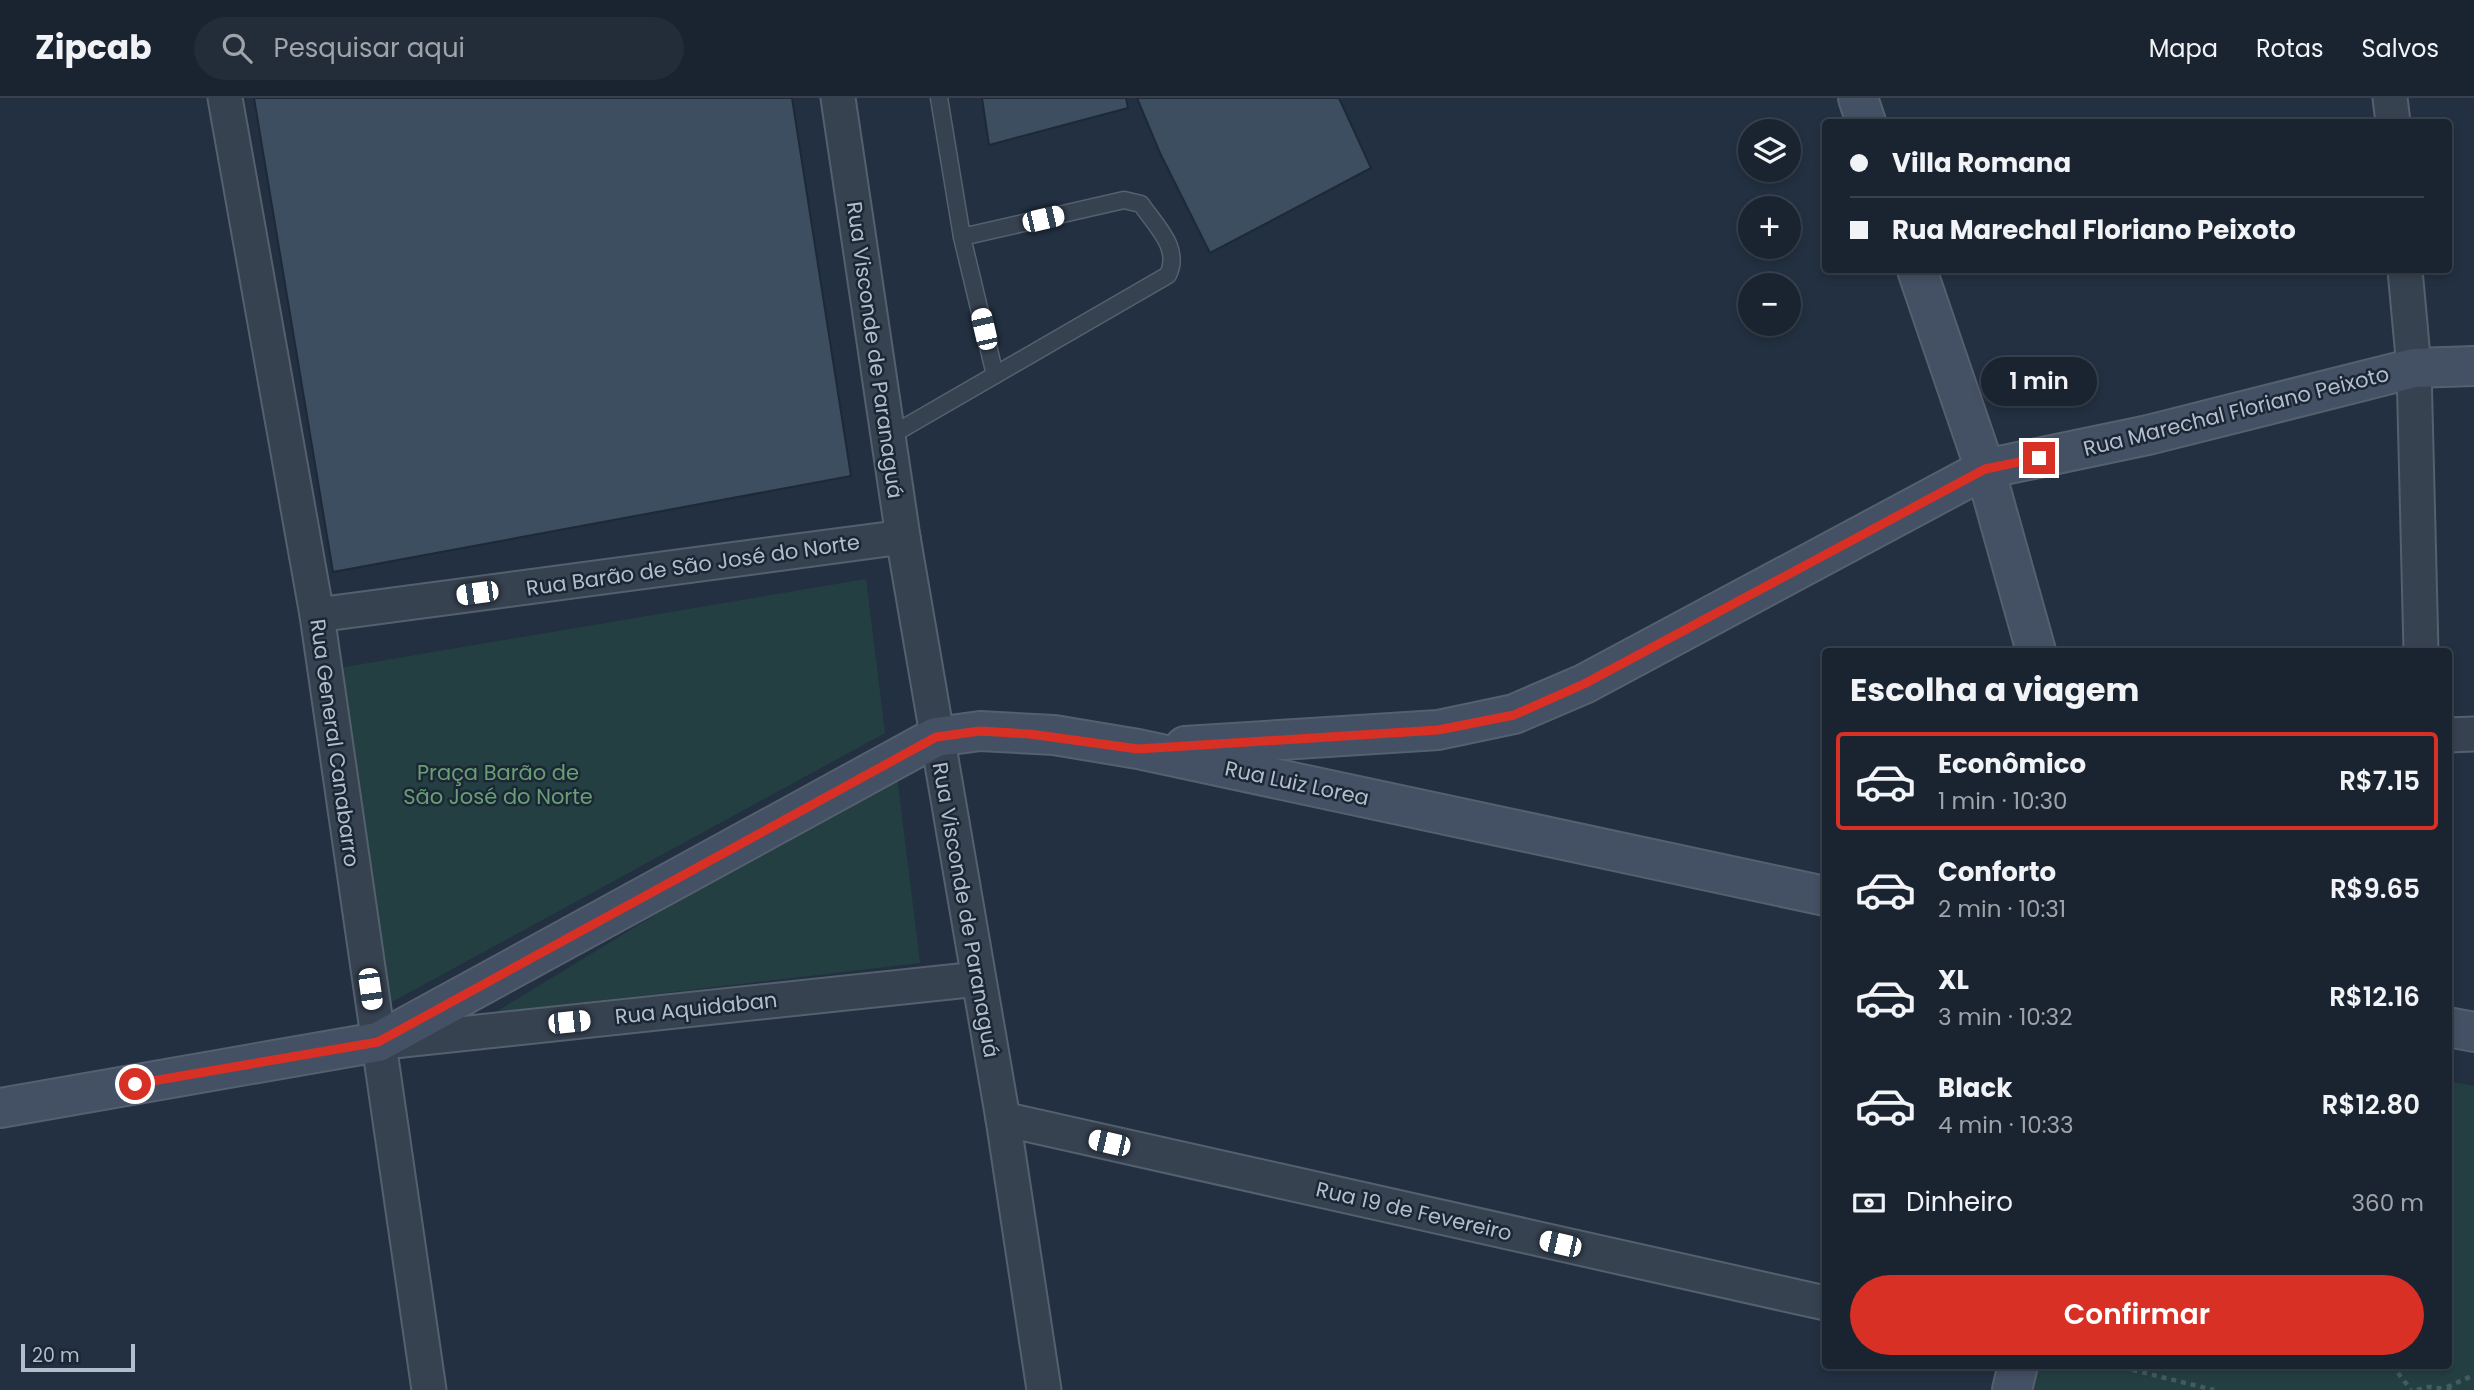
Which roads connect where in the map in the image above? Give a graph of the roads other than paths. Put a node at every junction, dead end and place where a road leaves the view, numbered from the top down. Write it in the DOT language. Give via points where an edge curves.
graph roads {
  1 [pos="225,98"];
  2 [pos="838,98"];
  3 [pos="939,98"];
  4 [pos="1858,98"];
  5 [pos="2390,98"];
  6 [pos="1865,119"];
  7 [pos="2393,119"];
  8 [pos="962,237"];
  9 [pos="1918,273"];
  10 [pos="2405,273"];
  11 [pos="2474,366"];
  12 [pos="2414,368"];
  13 [pos="995,375"];
  14 [pos="888,437"];
  15 [pos="1985,469"];
  16 [pos="903,537"];
  17 [pos="317,615"];
  18 [pos="2035,648"];
  19 [pos="2421,648"];
  20 [pos="2474,734"];
  21 [pos="2452,735"];
  22 [pos="936,737"];
  23 [pos="1138,749"];
  24 [pos="1822,895"];
  25 [pos="978,978"];
  26 [pos="2452,1028"];
  27 [pos="2474,1032"];
  28 [pos="378,1042"];
  29 [pos="0,1108"];
  30 [pos="1003,1119"];
  31 [pos="1822,1302"];
  32 [pos="2017,1369"];
  33 [pos="429,1390"];
  34 [pos="1044,1390"];
  35 [pos="2012,1390"];
  1 -- 17 [label="street, Rua General Canabarro"];
  2 -- 14 [label="street, Rua Visconde de Paranaguá"];
  3 -- 8 [label="lane"];
  4 -- 6 [label="main road"];
  5 -- 7 [label="street"];
  8 -- 13 [label="lane"];
  8 -- 13 [label="lane" via="1124,200 1141,204 1173,251 1168,275"];
  9 -- 15 [label="main road"];
  10 -- 12 [label="street"];
  11 -- 12 [label="main road, Rua Marechal Floriano Peixoto"];
  12 -- 15 [label="main road, Rua Marechal Floriano Peixoto" via="2148,435"];
  12 -- 19 [label="street"];
  13 -- 14 [label="lane"];
  14 -- 16 [label="street, Rua Visconde de Paranaguá"];
  15 -- 18 [label="main road"];
  15 -- 23 [label="main road, Rua Marechal Floriano Peixoto" via="1584,684 1514,715 1438,730"];
  16 -- 17 [label="street, Rua Barão de São José do Norte"];
  16 -- 22 [label="street, Rua Visconde de Paranaguá"];
  17 -- 28 [label="street, Rua General Canabarro"];
  20 -- 21 [label="street"];
  22 -- 23 [label="main road, Rua Luiz Lorea" via="980,731"];
  22 -- 25 [label="street, Rua Visconde de Paranaguá"];
  22 -- 28 [label="main road, Rua Luiz Lorea"];
  23 -- 24 [label="main road, Rua Luiz Lorea"];
  25 -- 28 [label="street, Rua Aquidaban"];
  25 -- 30 [label="street, Rua Visconde de Paranaguá"];
  26 -- 27 [label="main road"];
  28 -- 29 [label="main road, Rua Aquidaban"];
  28 -- 33 [label="street, Rua General Canabarro"];
  30 -- 31 [label="street, Rua 19 de Fevereiro"];
  30 -- 34 [label="street, Rua Visconde de Paranaguá"];
  32 -- 35 [label="main road"];
}
